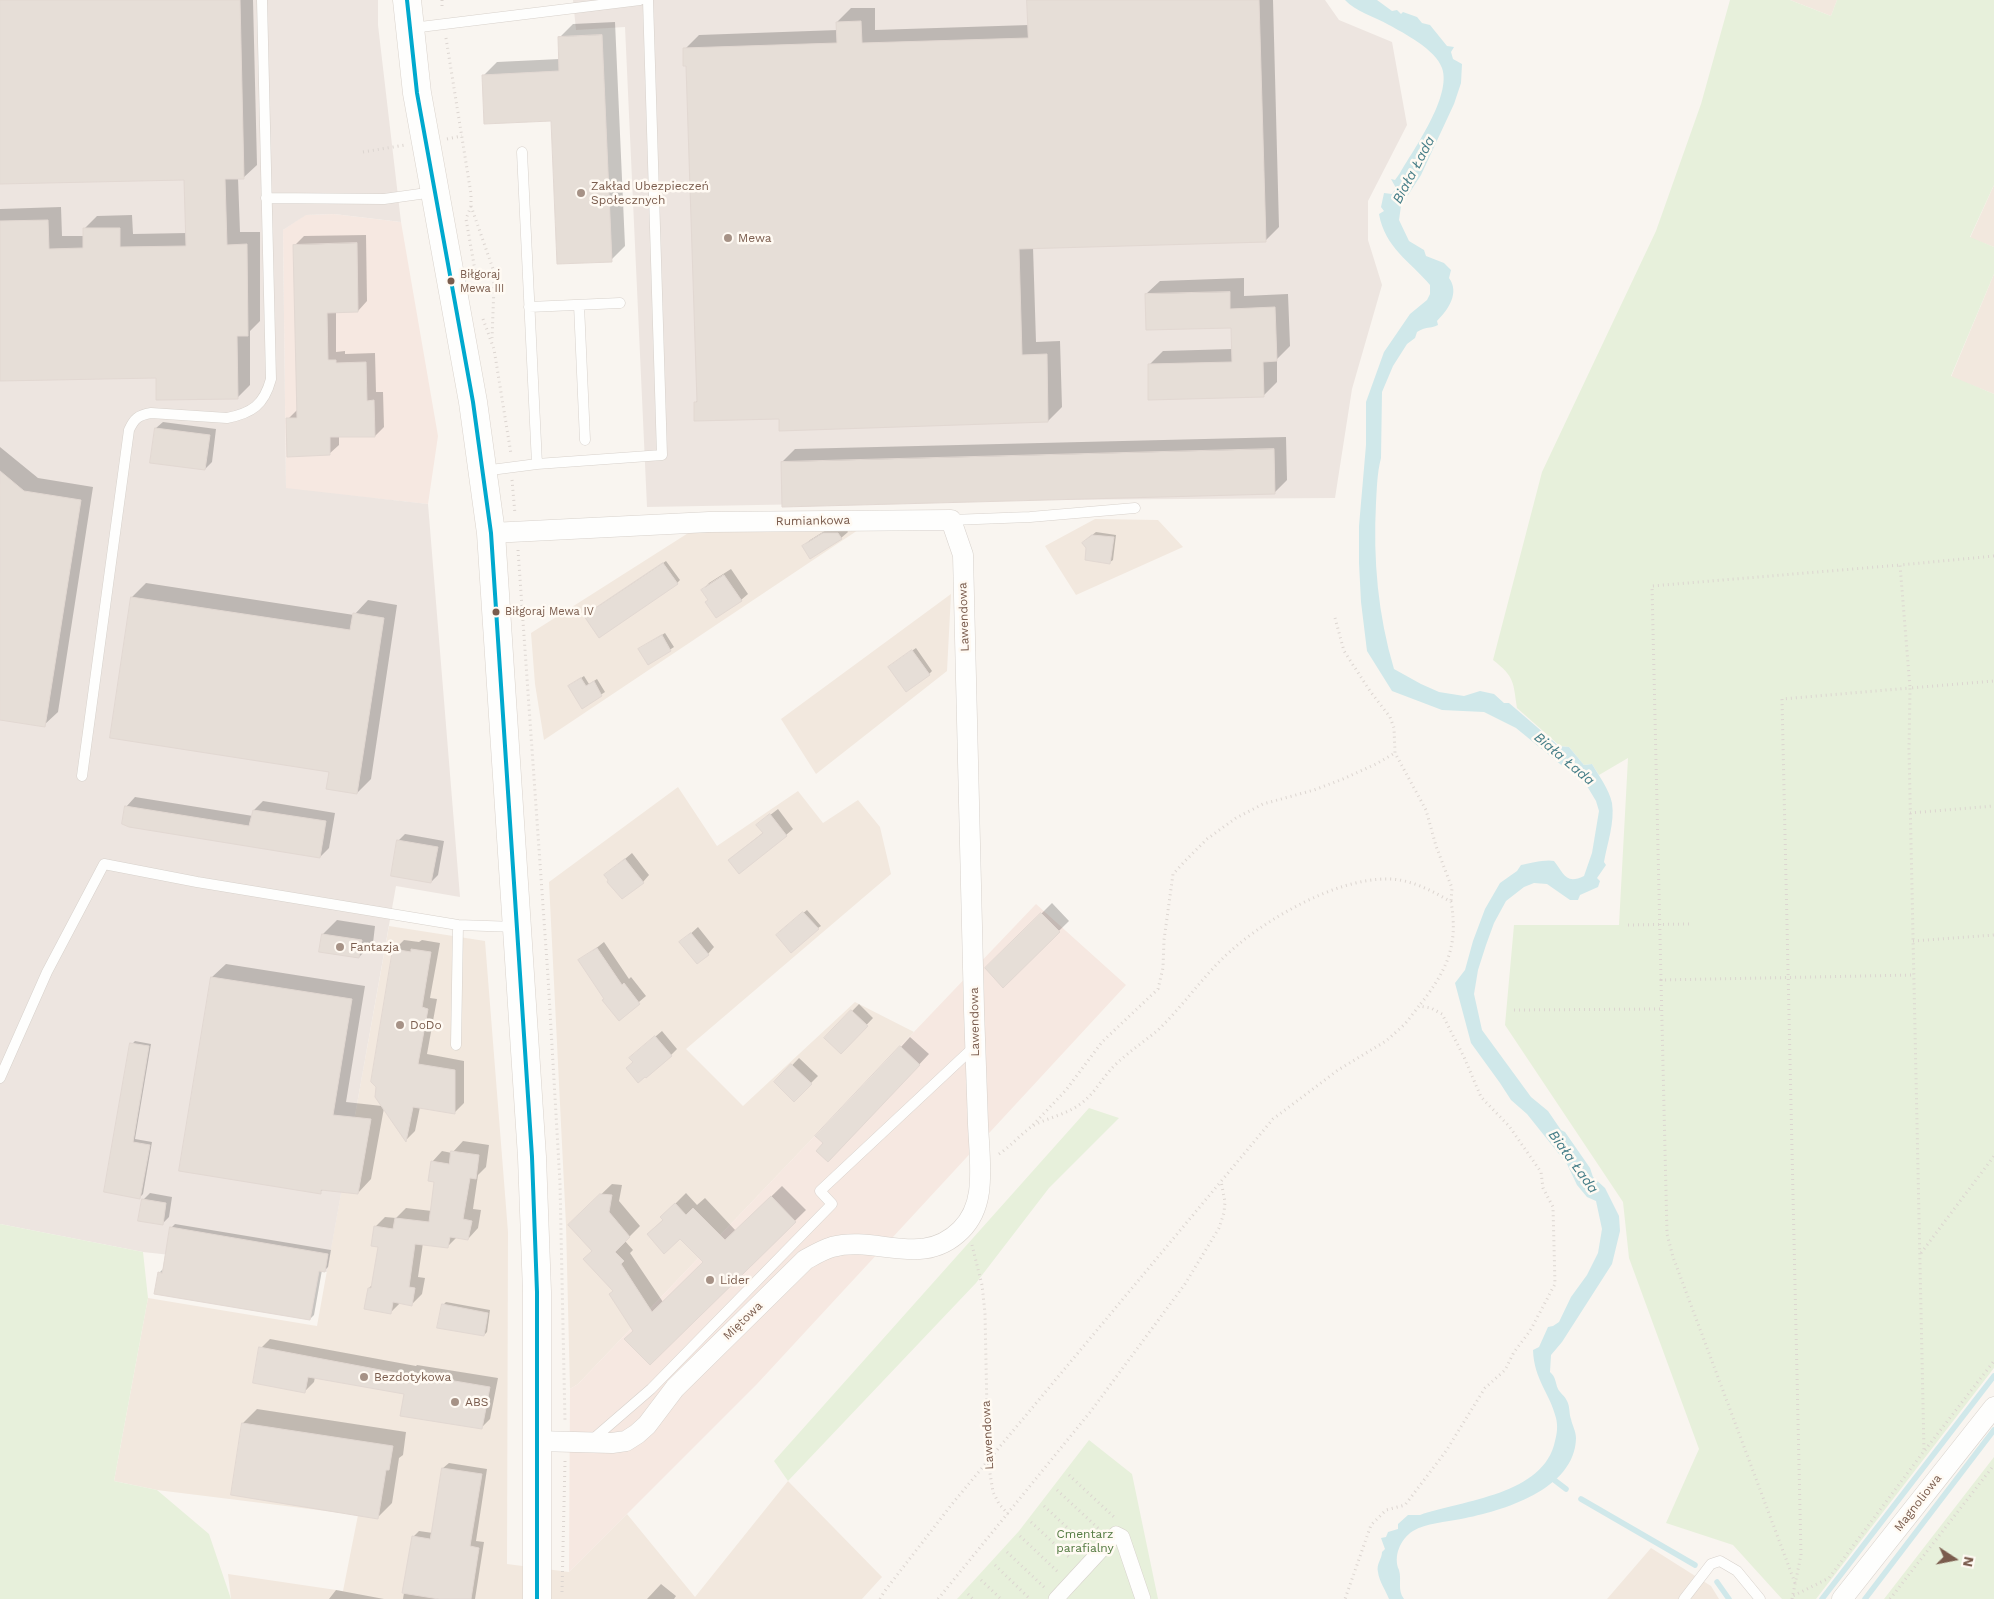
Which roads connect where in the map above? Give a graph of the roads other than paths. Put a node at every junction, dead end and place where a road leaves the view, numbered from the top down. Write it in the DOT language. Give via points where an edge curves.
graph roads {
  1 [pos="262,0"];
  2 [pos="406,0"];
  3 [pos="640,0"];
  4 [pos="648,0"];
  5 [pos="409,29"];
  6 [pos="522,152"];
  7 [pos="434,192"];
  8 [pos="266,198"];
  9 [pos="620,303"];
  10 [pos="579,305"];
  11 [pos="529,307"];
  12 [pos="585,440"];
  13 [pos="537,464"];
  14 [pos="483,470"];
  15 [pos="1135,508"];
  16 [pos="951,520"];
  17 [pos="491,533"];
  18 [pos="82,776"];
  19 [pos="458,925"];
  20 [pos="517,927"];
  21 [pos="456,1045"];
  22 [pos="975,1046"];
  23 [pos="0,1078"];
  24 [pos="965,1226"];
  25 [pos="1994,1407"];
  26 [pos="537,1441"];
  27 [pos="589,1443"];
  28 [pos="537,1599"];
  29 [pos="1056,1599"];
  30 [pos="1143,1599"];
  31 [pos="1684,1599"];
  32 [pos="1760,1599"];
  33 [pos="1842,1599"];
  1 -- 8 [label="lane"];
  2 -- 5 [label="main road"];
  3 -- 5 [label="lane"];
  4 -- 13 [label="lane" via="662,455"];
  5 -- 7 [label="main road"];
  6 -- 11 [label="lane"];
  7 -- 8 [label="lane" via="384,199"];
  7 -- 14 [label="main road"];
  8 -- 18 [label="lane" via="271,379 268,391 259,404 238,416 151,413 141,414 133,420 129,430"];
  9 -- 10 [label="lane"];
  10 -- 11 [label="lane"];
  10 -- 12 [label="lane"];
  11 -- 13 [label="lane"];
  13 -- 14 [label="lane"];
  14 -- 17 [label="main road"];
  15 -- 16 [label="lane, Rumiankowa"];
  16 -- 17 [label="street, Rumiankowa" via="709,522"];
  16 -- 22 [label="street, Lawendowa" via="962,555"];
  17 -- 20 [label="main road"];
  19 -- 20 [label="lane"];
  19 -- 21 [label="lane"];
  19 -- 23 [label="lane" via="104,864 47,972"];
  20 -- 26 [label="main road" via="537,1248"];
  22 -- 24 [label="street, Lawendowa" via="980,1161 978,1201"];
  22 -- 27 [label="lane" via="820,1192 832,1204 651,1389"];
  24 -- 27 [label="street, Miętowa" via="948,1241 926,1249 843,1245 805,1260 675,1388 637,1434 626,1441"];
  25 -- 33 [label="street, Magnoliowa"];
  26 -- 27 [label="street, Miętowa"];
  26 -- 28 [label="main road"];
  29 -- 30 [label="street" via="1115,1537 1125,1544"];
  31 -- 32 [label="lane" via="1711,1564 1720,1561 1737,1571"];
}
